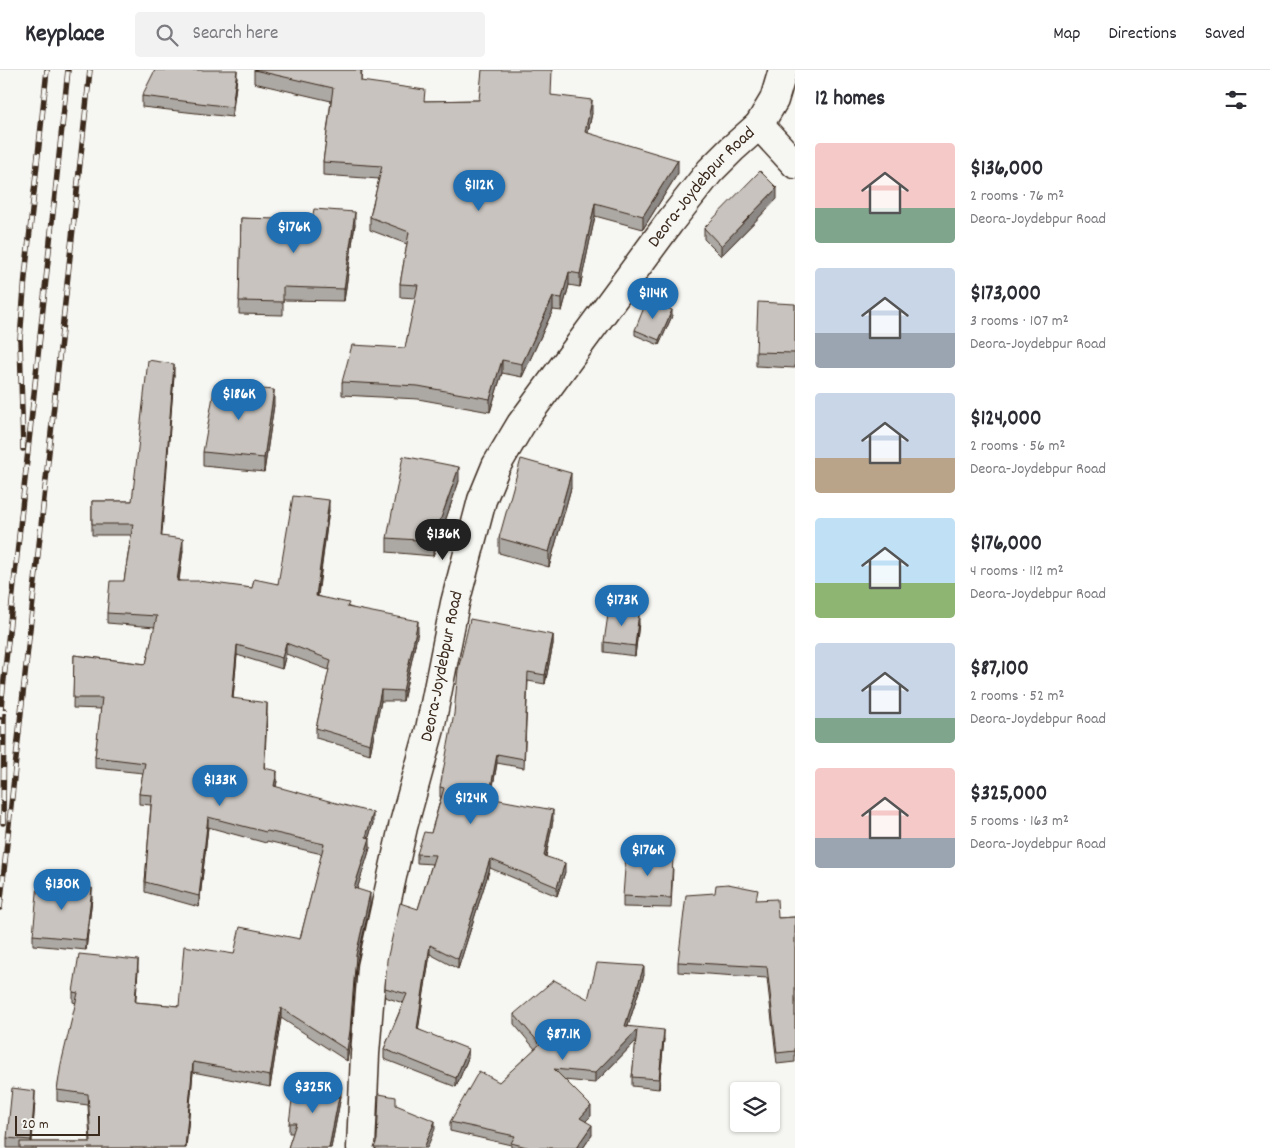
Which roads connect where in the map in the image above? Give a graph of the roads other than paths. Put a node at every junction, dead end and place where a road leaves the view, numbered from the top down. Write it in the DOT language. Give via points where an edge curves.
graph roads {
  1 [pos="783,70"];
  2 [pos="759,125"];
  3 [pos="795,164"];
  4 [pos="362,1148"];
  1 -- 2 [label="street, Deora-Joydebpur Road" via="774,100"];
  2 -- 3 [label="street"];
  2 -- 4 [label="street, Deora-Joydebpur Road" via="710,171 669,222 521,424 496,466 482,500 455,603 430,729 403,827 372,967"];
}
